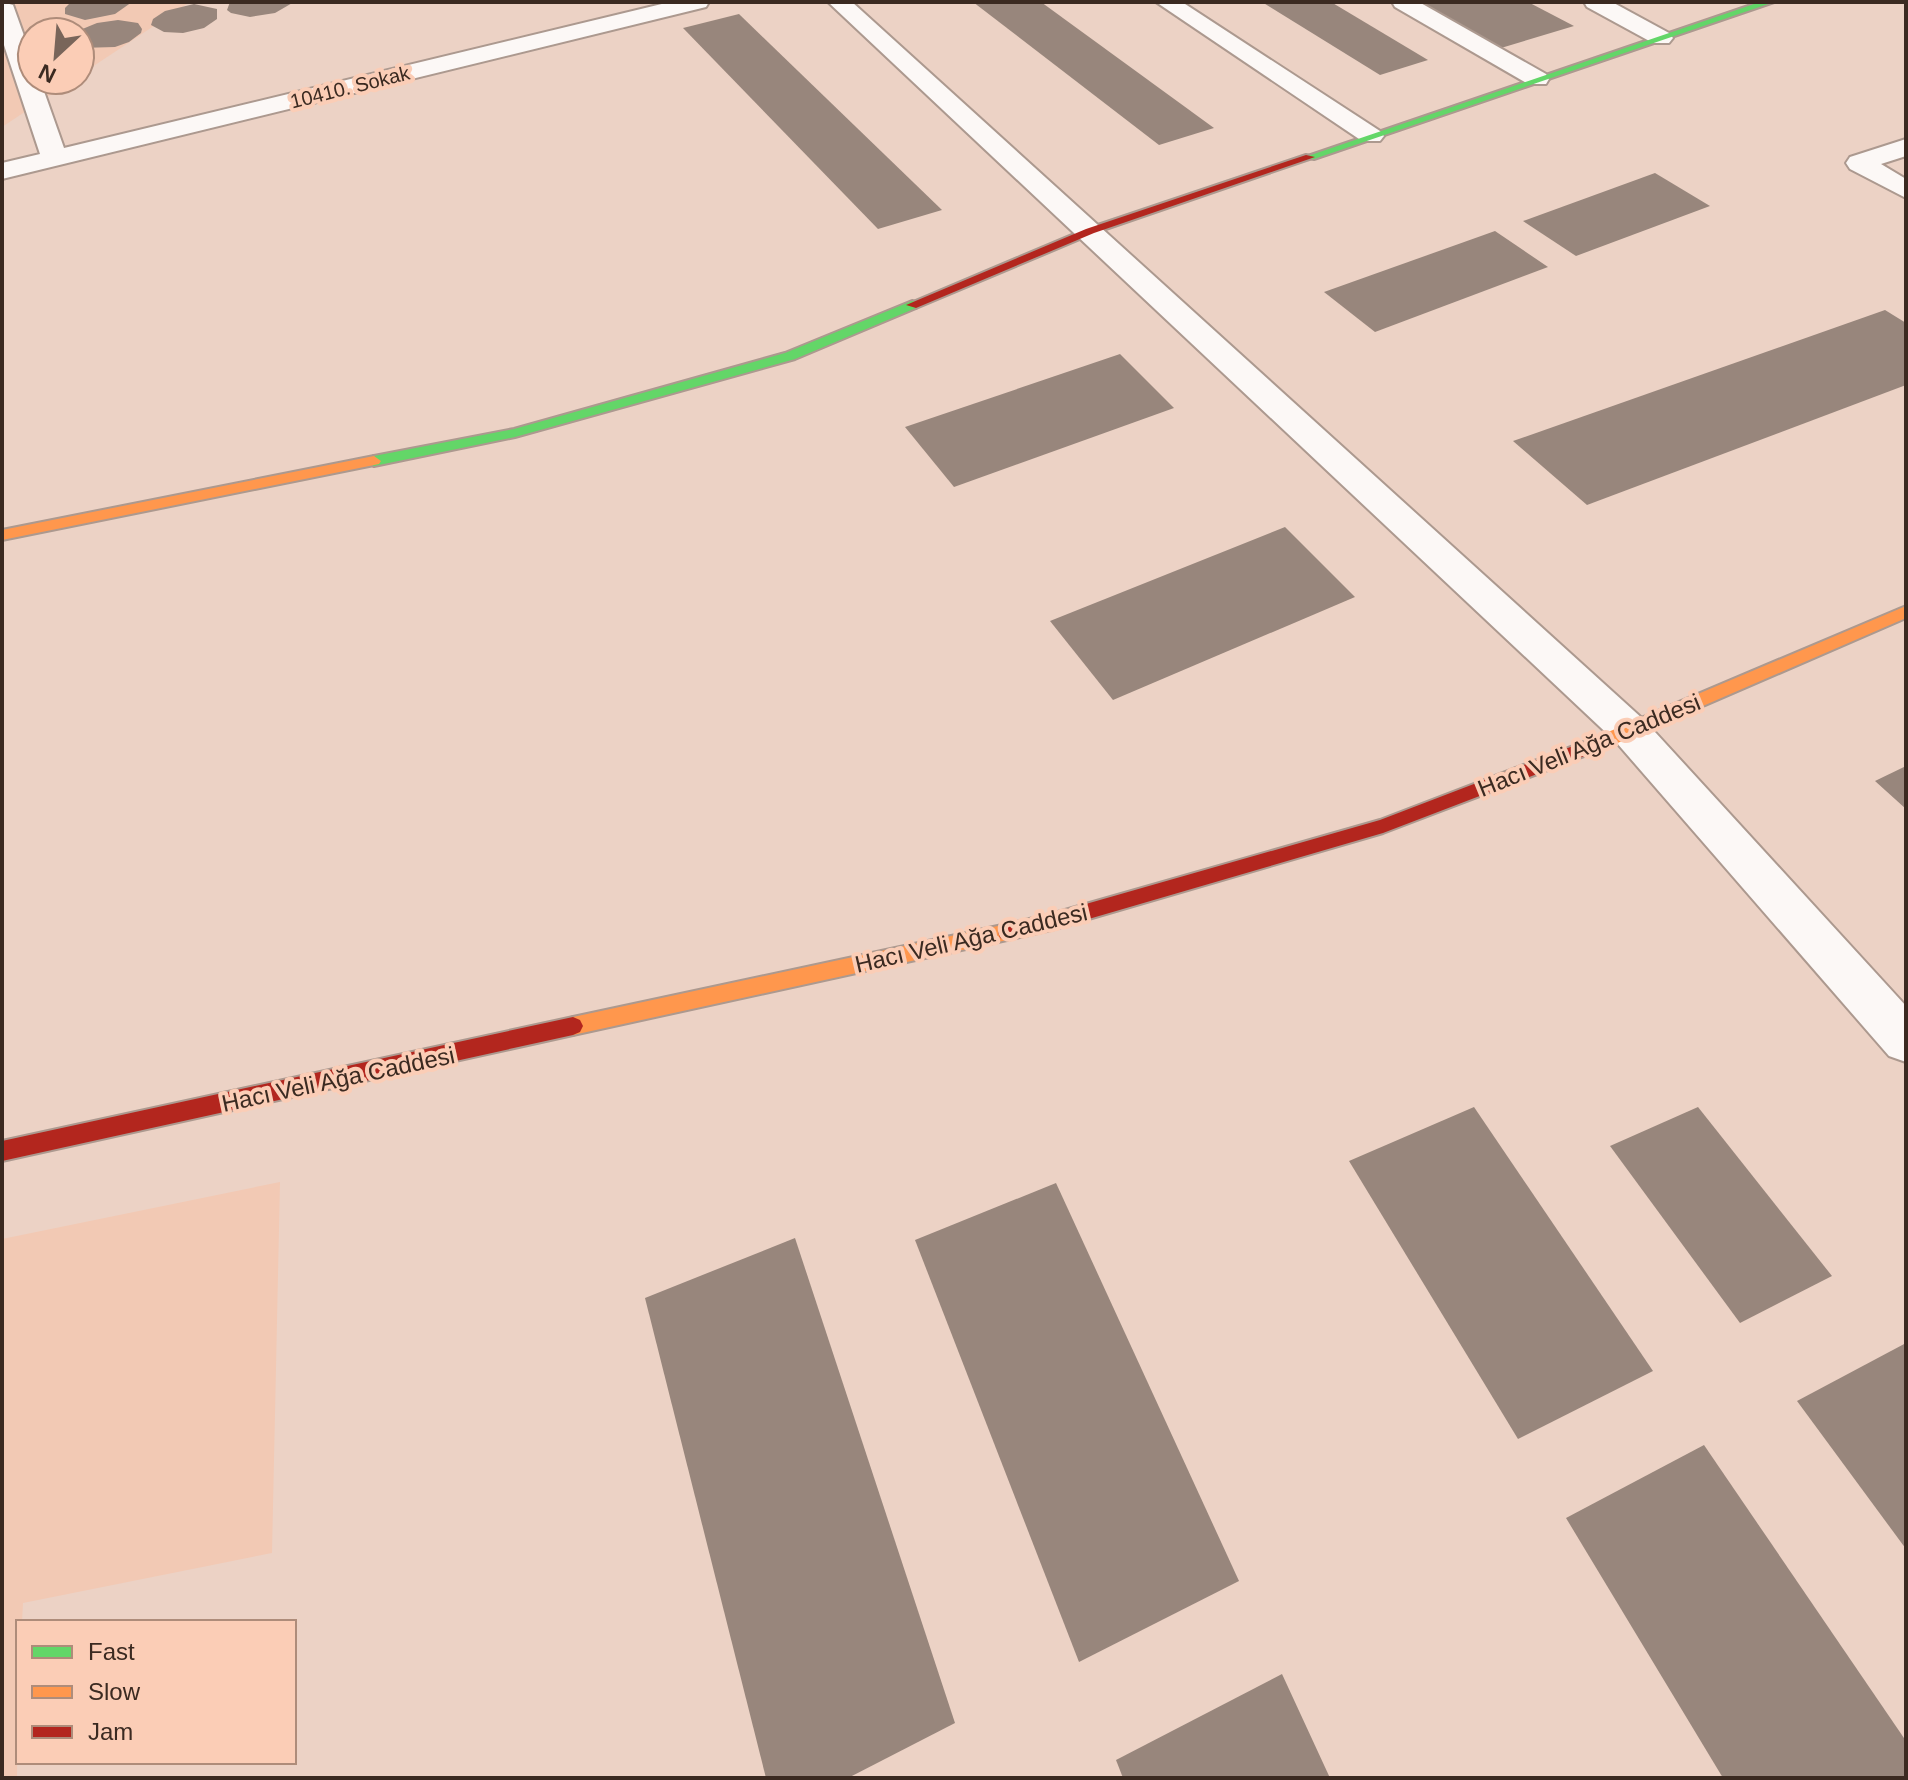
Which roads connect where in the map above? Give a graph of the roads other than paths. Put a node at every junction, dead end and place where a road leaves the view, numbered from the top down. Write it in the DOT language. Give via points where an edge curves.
graph roads {
  1 [pos="698,2"];
  2 [pos="839,2"];
  3 [pos="1167,2"];
  4 [pos="1403,2"];
  5 [pos="1595,2"];
  6 [pos="1769,2"];
  7 [pos="2,5"];
  8 [pos="667,5"];
  9 [pos="1661,38"];
  10 [pos="1537,79"];
  11 [pos="1371,136"];
  12 [pos="1906,147"];
  13 [pos="55,160"];
  14 [pos="2,171"];
  15 [pos="1906,190"];
  16 [pos="1090,231"];
  17 [pos="2,535"];
  18 [pos="1906,612"];
  19 [pos="1630,731"];
  20 [pos="1906,1040"];
  21 [pos="2,1151"];
  1 -- 8 [label="street, 10410. Sokak"];
  2 -- 16 [label="street"];
  3 -- 11 [label="street"];
  4 -- 10 [label="street"];
  5 -- 9 [label="street"];
  6 -- 9 [label="street"];
  7 -- 13 [label="street"];
  8 -- 13 [label="street, 10410. Sokak"];
  9 -- 10 [label="street"];
  10 -- 11 [label="street"];
  11 -- 16 [label="street"];
  12 -- 15 [label="street" via="1859,163"];
  13 -- 14 [label="street, 10410. Sokak"];
  16 -- 17 [label="street" via="790,356 515,433"];
  16 -- 19 [label="street"];
  18 -- 19 [label="street, Hacı Veli Ağa Caddesi"];
  19 -- 20 [label="street"];
  19 -- 21 [label="street, Hacı Veli Ağa Caddesi" via="1383,826 1051,922"];
}
